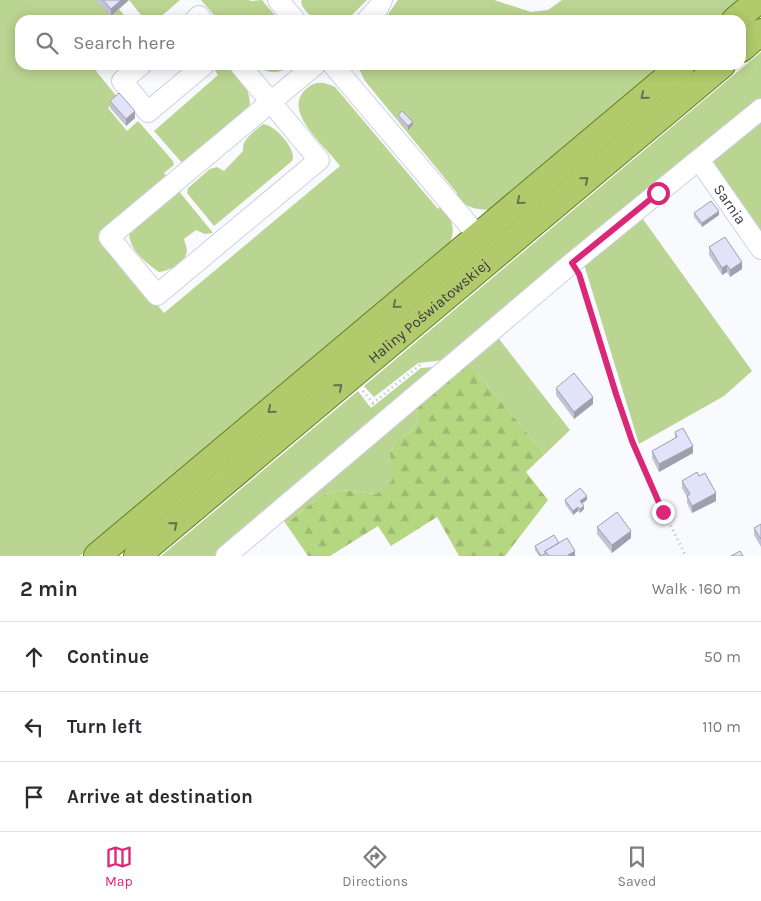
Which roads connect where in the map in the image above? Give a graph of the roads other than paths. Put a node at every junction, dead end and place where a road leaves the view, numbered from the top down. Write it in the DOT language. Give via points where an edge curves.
graph roads {
  1 [pos="278,0"];
  2 [pos="382,0"];
  3 [pos="759,0"];
  4 [pos="291,15"];
  5 [pos="372,15"];
  6 [pos="741,15"];
  7 [pos="761,32"];
  8 [pos="746,45"];
  9 [pos="135,70"];
  10 [pos="198,70"];
  11 [pos="244,70"];
  12 [pos="309,70"];
  13 [pos="337,70"];
  14 [pos="676,70"];
  15 [pos="716,70"];
  16 [pos="270,102"];
  17 [pos="761,109"];
  18 [pos="699,160"];
  19 [pos="478,236"];
  20 [pos="761,249"];
  21 [pos="97,556"];
  22 [pos="137,556"];
  23 [pos="226,556"];
  1 -- 4 [label="street"];
  2 -- 5 [label="street"];
  3 -- 6 [label="main road"];
  7 -- 8 [label="main road"];
  9 -- 10 [label="street" via="122,81 148,112"];
  11 -- 16 [label="street"];
  12 -- 16 [label="street"];
  13 -- 19 [label="street"];
  14 -- 19 [label="main road, Haliny Poświatowskiej, one-way"];
  22 -- 15 [label="main road, Haliny Poświatowskiej, one-way"];
  16 -- 16 [label="street" via="109,237 157,295 319,160"];
  17 -- 18 [label="street"];
  18 -- 20 [label="street, Sarnia"];
  18 -- 23 [label="street" via="572,263"];
  19 -- 21 [label="main road, Haliny Poświatowskiej, one-way"];
}
